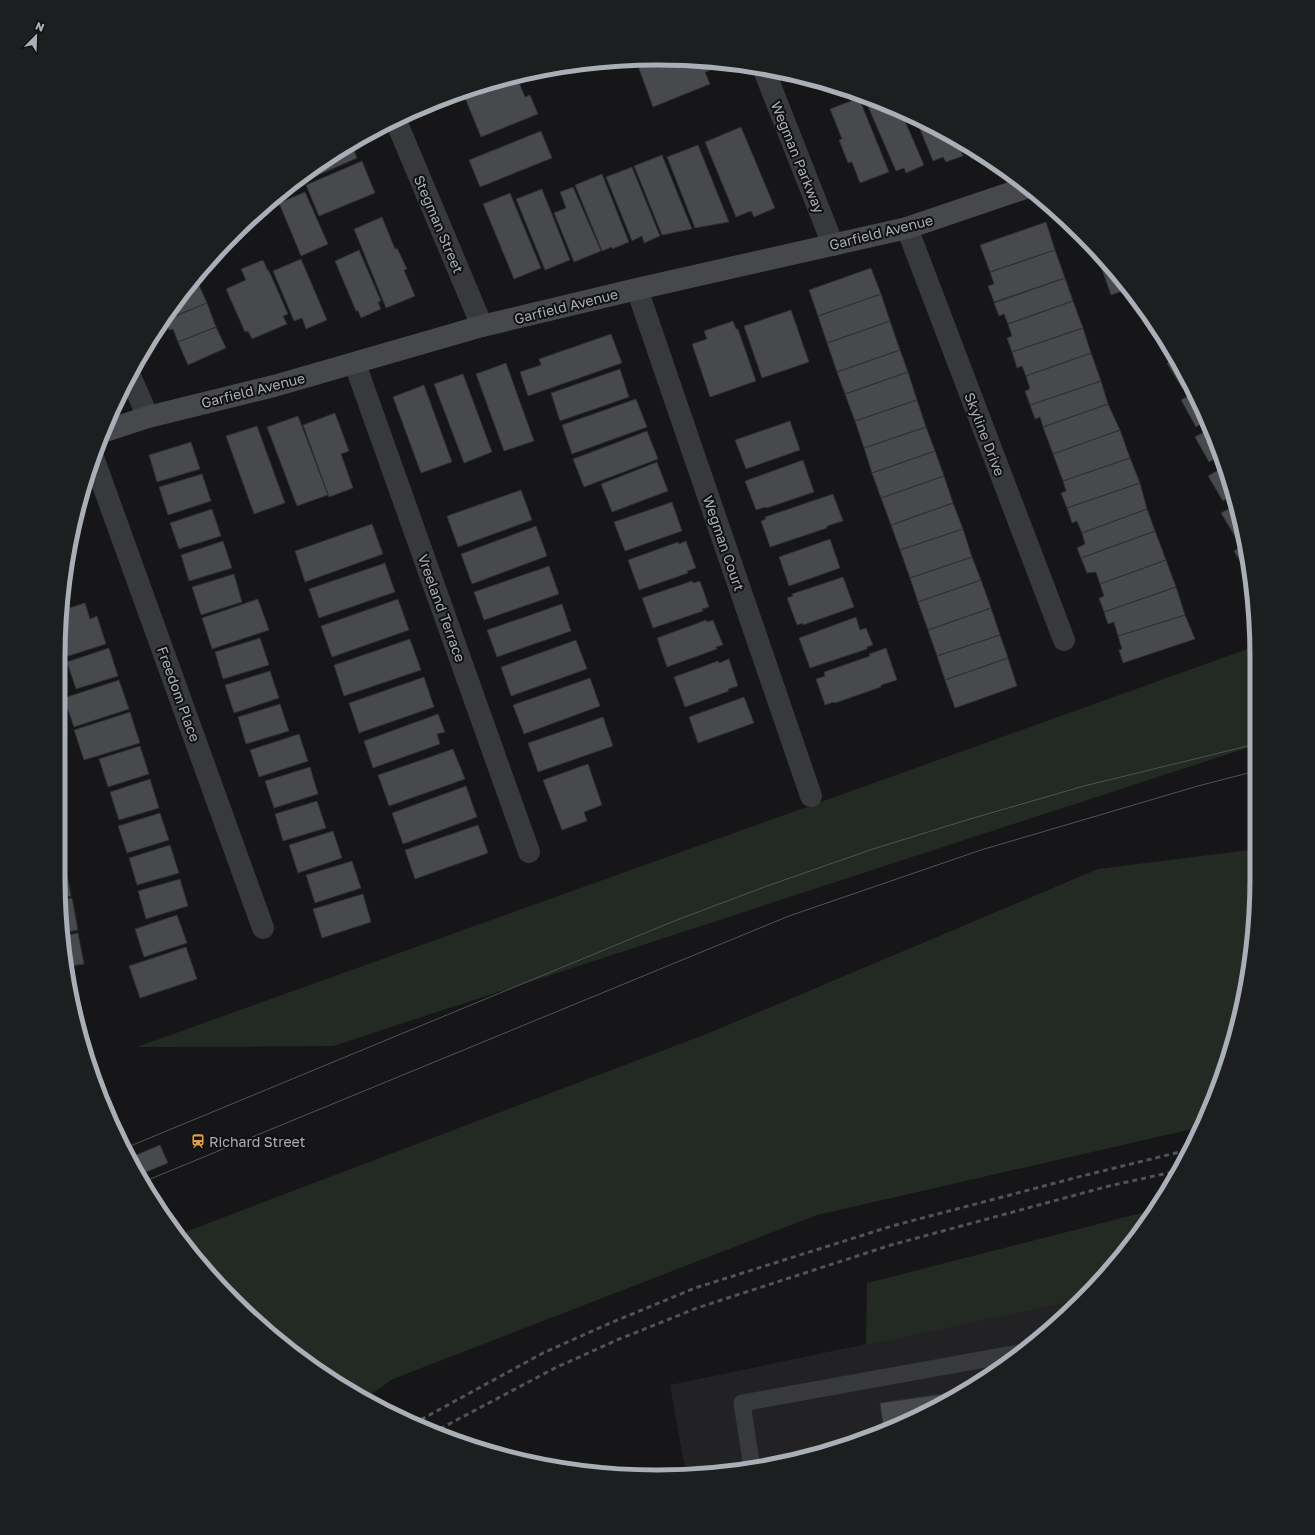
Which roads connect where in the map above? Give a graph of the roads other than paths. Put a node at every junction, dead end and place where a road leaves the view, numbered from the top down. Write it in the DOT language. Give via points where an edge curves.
graph roads {
  1 [pos="766,75"];
  2 [pos="398,125"];
  3 [pos="1021,189"];
  4 [pos="907,228"];
  5 [pos="833,244"];
  6 [pos="637,289"];
  7 [pos="482,326"];
  8 [pos="355,364"];
  9 [pos="133,382"];
  10 [pos="148,417"];
  11 [pos="111,429"];
  12 [pos="96,466"];
  13 [pos="1064,640"];
  14 [pos="811,796"];
  15 [pos="529,852"];
  16 [pos="264,928"];
  17 [pos="1007,1356"];
  18 [pos="751,1462"];
  1 -- 5 [label="street, Wegman Parkway"];
  2 -- 7 [label="street, Stegman Street"];
  3 -- 4 [label="main road, Garfield Avenue"];
  4 -- 5 [label="main road, Garfield Avenue"];
  4 -- 13 [label="street, Skyline Drive"];
  5 -- 6 [label="main road, Garfield Avenue"];
  6 -- 7 [label="main road, Garfield Avenue"];
  6 -- 14 [label="street, Wegman Court"];
  7 -- 8 [label="main road, Garfield Avenue"];
  8 -- 10 [label="main road, Garfield Avenue"];
  8 -- 15 [label="street, Vreeland Terrace"];
  9 -- 10 [label="street"];
  10 -- 11 [label="main road, Garfield Avenue"];
  12 -- 16 [label="street, Freedom Place"];
  17 -- 18 [label="lane" via="742,1402"];
}
